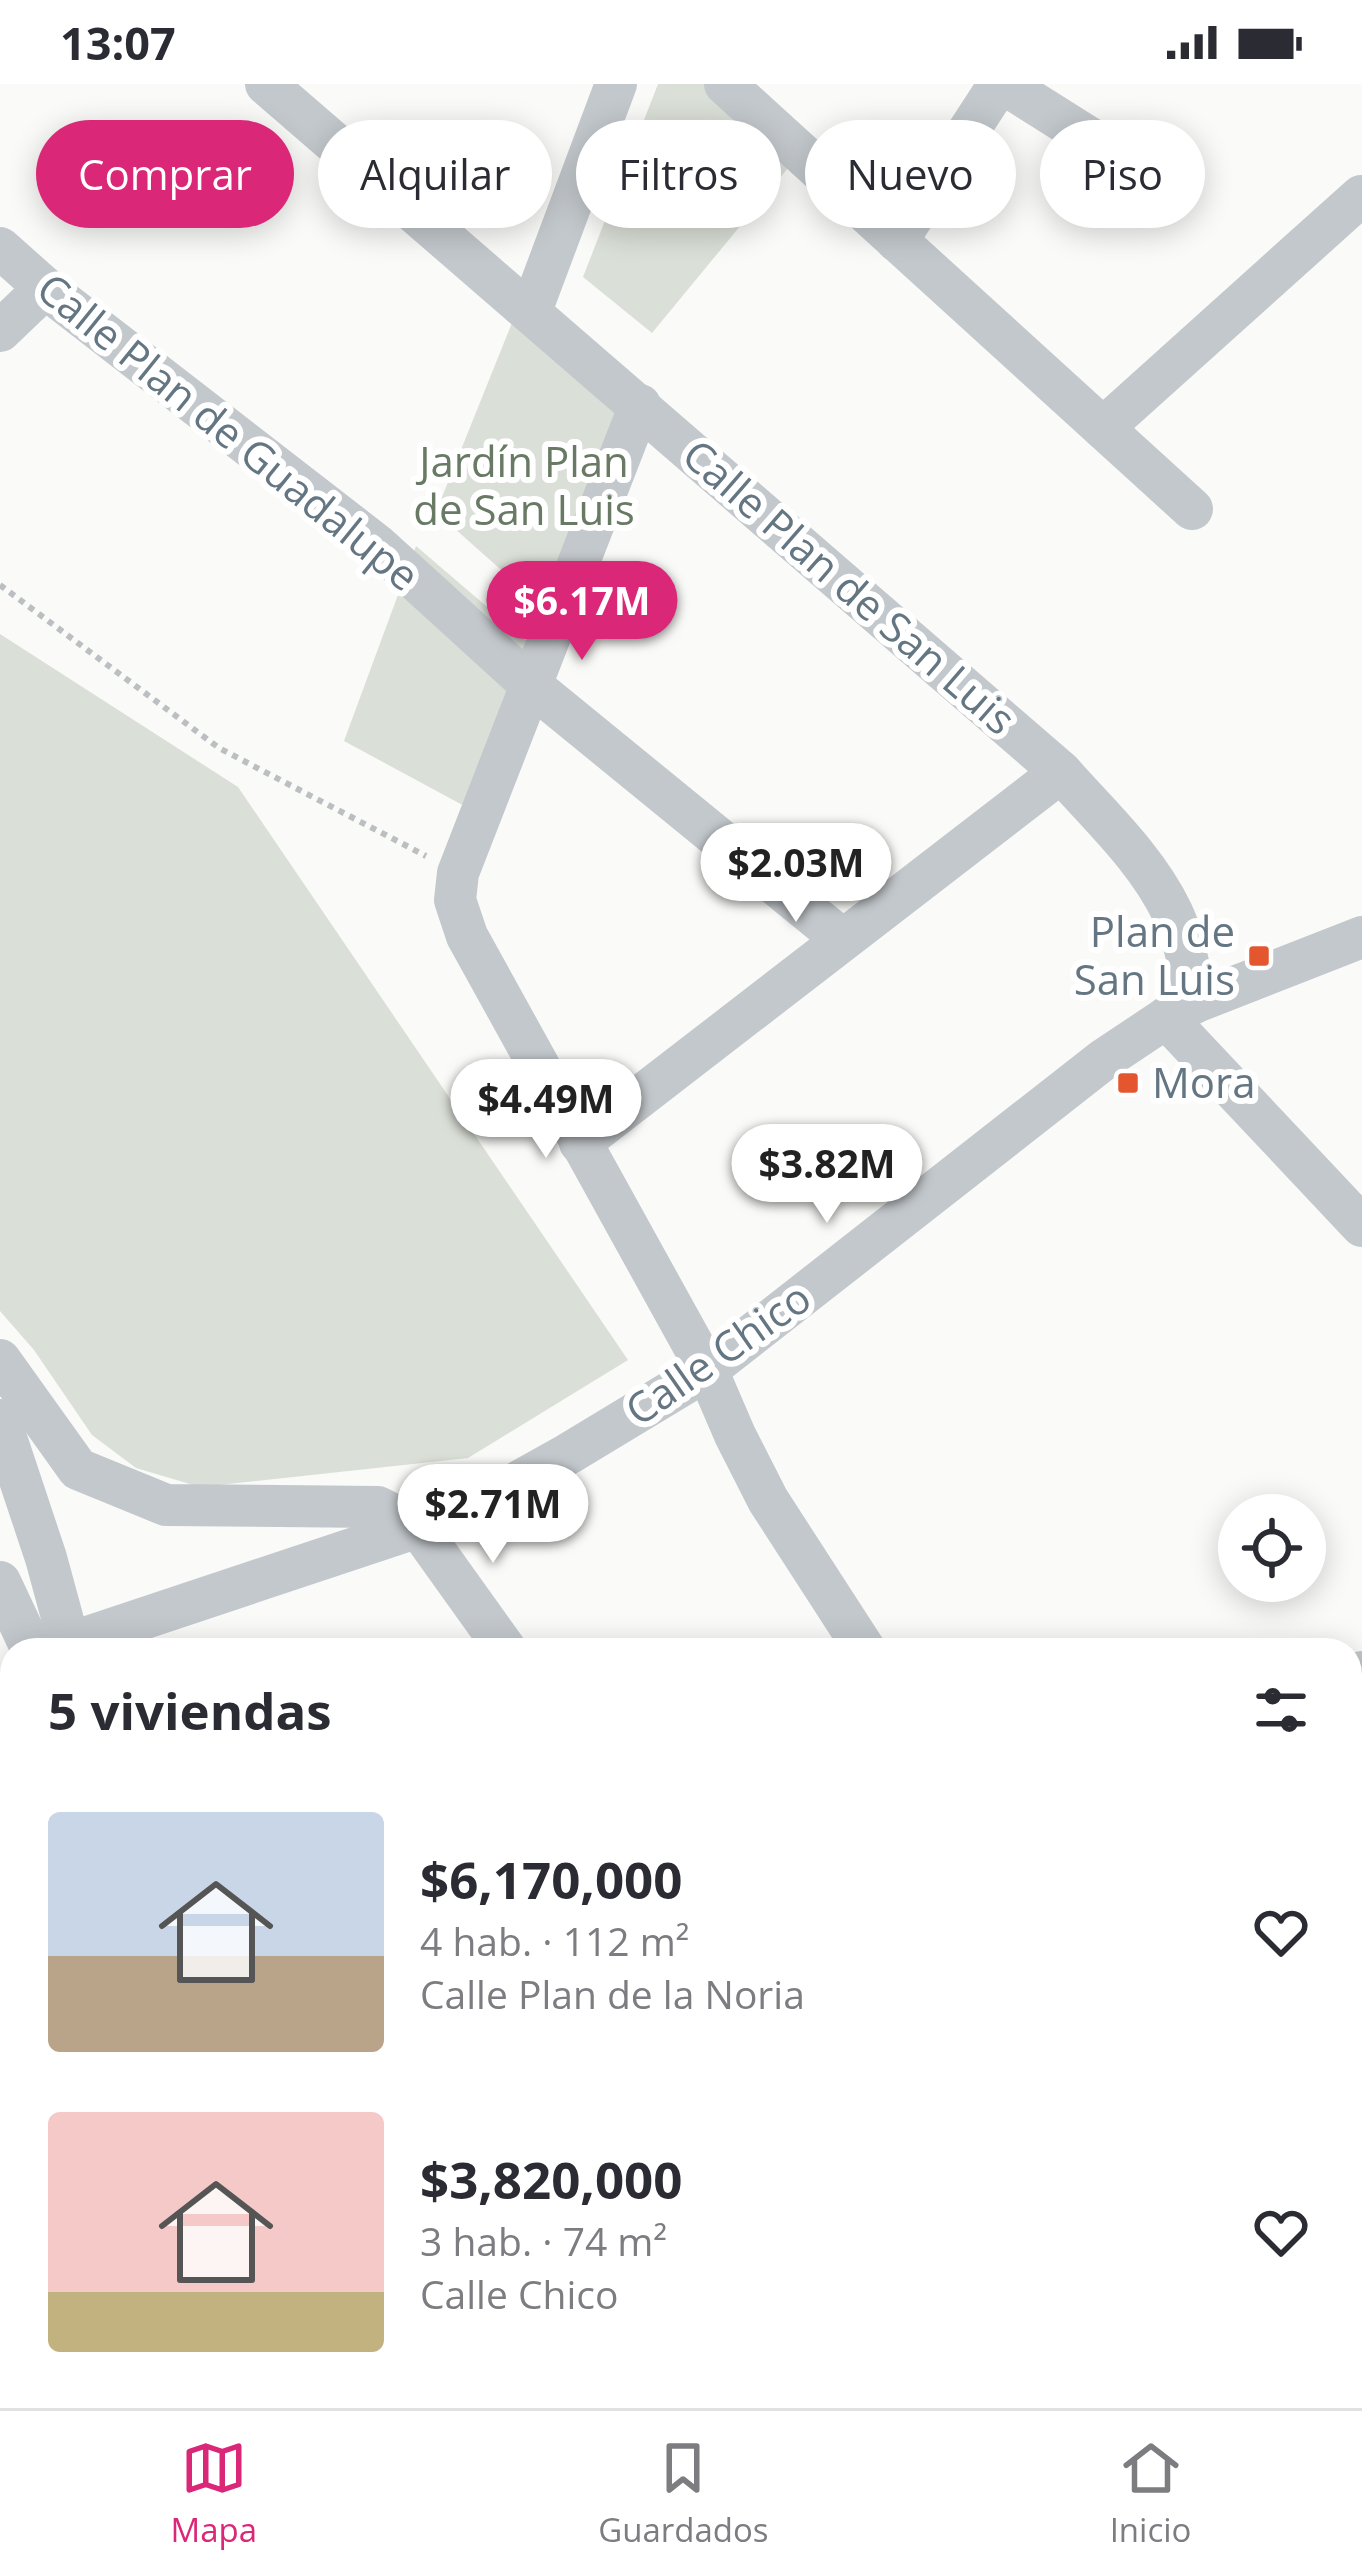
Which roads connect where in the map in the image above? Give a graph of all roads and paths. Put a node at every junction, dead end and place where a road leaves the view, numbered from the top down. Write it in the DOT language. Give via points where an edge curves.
graph roads {
  1 [pos="266,84"];
  2 [pos="616,84"];
  3 [pos="725,84"];
  4 [pos="1002,84"];
  5 [pos="1060,120"];
  6 [pos="1361,196"];
  7 [pos="897,241"];
  8 [pos="0,248"];
  9 [pos="45,288"];
  10 [pos="531,311"];
  11 [pos="0,331"];
  12 [pos="640,406"];
  13 [pos="1103,428"];
  14 [pos="1192,509"];
  15 [pos="0,585"];
  16 [pos="532,686"];
  17 [pos="1061,772"];
  18 [pos="458,873"];
  19 [pos="1362,938"];
  20 [pos="842,939"];
  21 [pos="1181,1010"];
  22 [pos="580,1143"];
  23 [pos="1362,1226"];
  24 [pos="0,1360"];
  25 [pos="707,1370"];
  26 [pos="0,1420"];
  27 [pos="418,1527"];
  28 [pos="46,1558"];
  29 [pos="0,1581"];
  30 [pos="47,1638"];
  31 [pos="54,1638"];
  32 [pos="85,1638"];
  33 [pos="497,1638"];
  34 [pos="858,1638"];
  1 -- 10 [label="street, Calle Plan de San Luis"];
  2 -- 10 [label="street"];
  3 -- 7 [label="street"];
  4 -- 5 [label="street"];
  4 -- 7 [label="street"];
  6 -- 13 [label="street"];
  7 -- 13 [label="street"];
  8 -- 9 [label="street, Calle Plan de Guadalupe"];
  9 -- 11 [label="street"];
  9 -- 16 [label="street, Calle Plan de Guadalupe" via="377,545"];
  10 -- 12 [label="street, Calle Plan de San Luis"];
  12 -- 16 [label="street"];
  12 -- 17 [label="street, Calle Plan de San Luis"];
  13 -- 14 [label="street"];
  15 -- 18 [label="path" via="218,748"];
  16 -- 18 [label="street"];
  16 -- 20 [label="street, Calle Plan de Guadalupe"];
  17 -- 20 [label="street"];
  17 -- 21 [label="street, Calle Plan de San Luis" via="1141,862 1173,913 1188,964"];
  18 -- 22 [label="street" via="455,900 467,936"];
  19 -- 21 [label="street, Calle Chico"];
  20 -- 22 [label="street"];
  21 -- 23 [label="street"];
  21 -- 25 [label="street, Calle Chico" via="1103,1060"];
  22 -- 25 [label="street"];
  24 -- 27 [label="street" via="78,1469 166,1505 378,1507"];
  25 -- 27 [label="street, Calle Chico" via="484,1501"];
  25 -- 34 [label="street" via="768,1500"];
  26 -- 28 [label="street"];
  27 -- 32 [label="street, Calle Chico"];
  27 -- 33 [label="street"];
  28 -- 29 [label="street"];
  28 -- 31 [label="street"];
  29 -- 30 [label="street"];
}
